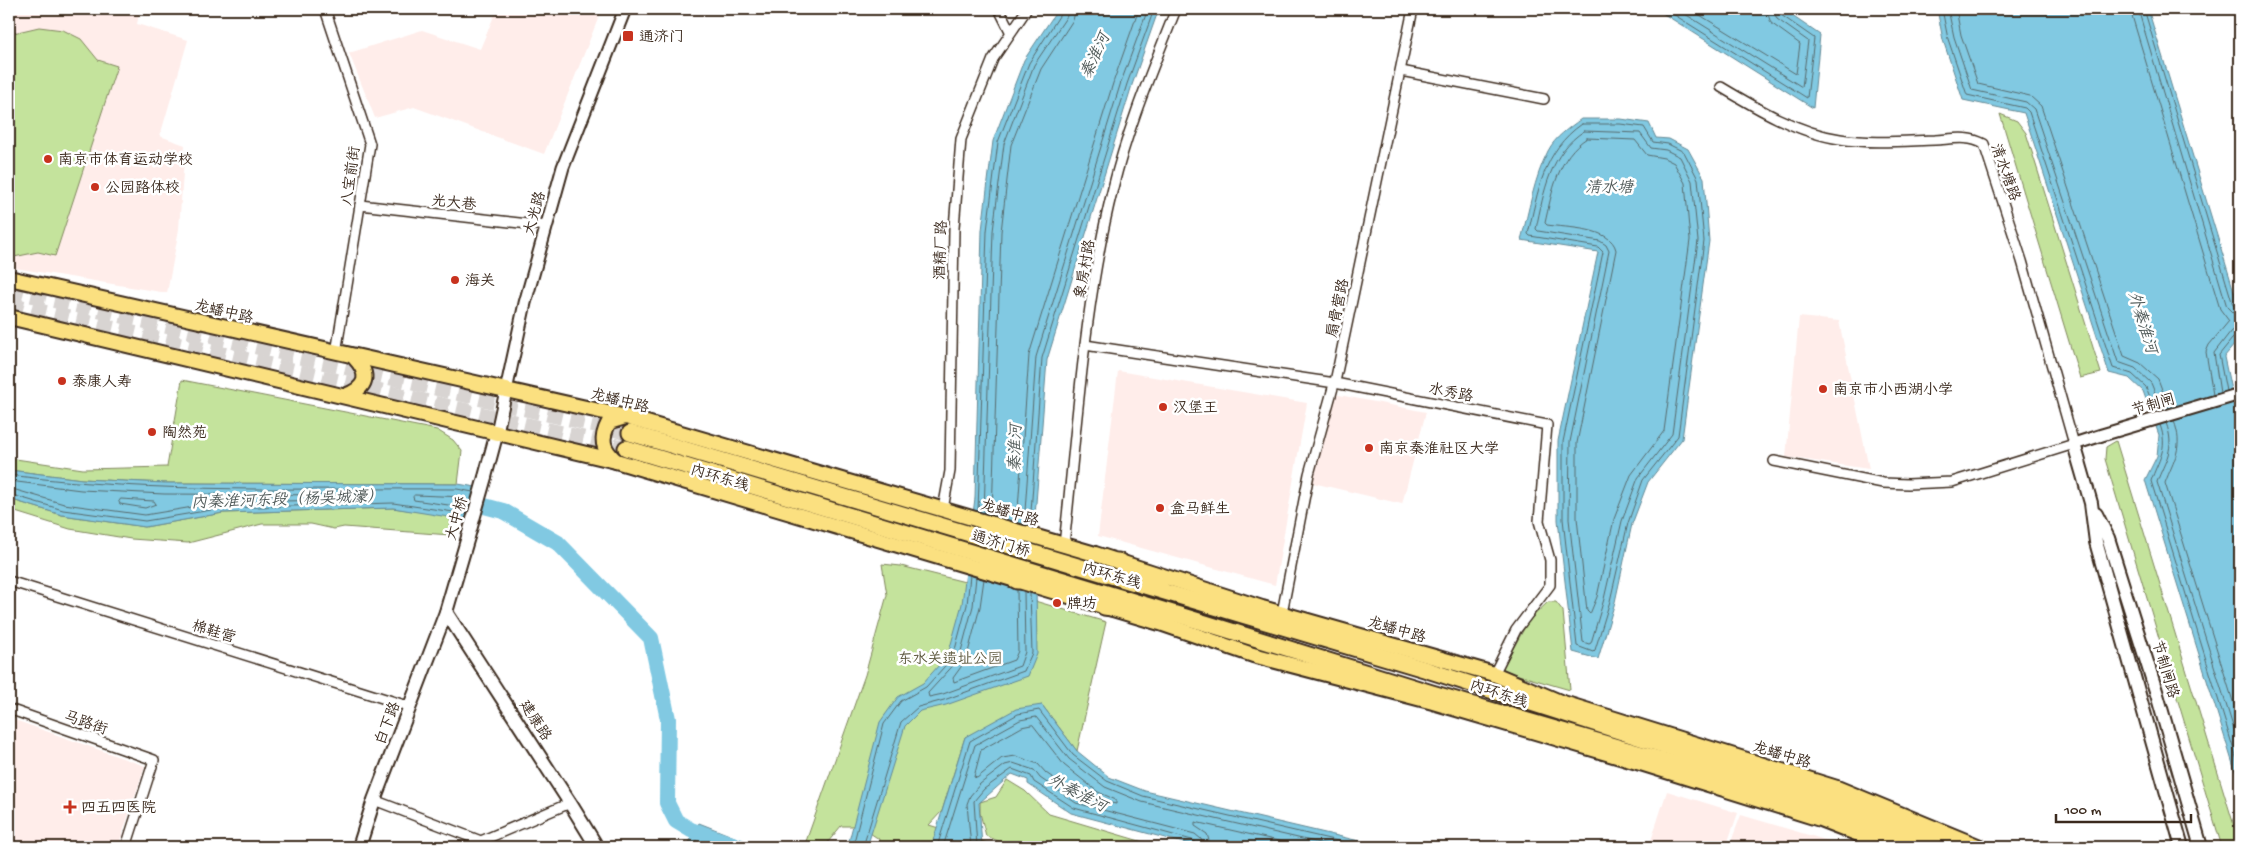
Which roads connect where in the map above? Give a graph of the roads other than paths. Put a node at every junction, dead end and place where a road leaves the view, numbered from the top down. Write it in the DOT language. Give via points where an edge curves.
graph roads {
  1 [pos="325,9"];
  2 [pos="625,9"];
  3 [pos="1000,9"];
  4 [pos="1027,9"];
  5 [pos="1176,9"];
  6 [pos="1413,9"];
  7 [pos="1010,31"];
  8 [pos="1401,71"];
  9 [pos="1721,87"];
  10 [pos="1544,99"];
  11 [pos="360,205"];
  12 [pos="546,226"];
  13 [pos="9,278"];
  14 [pos="9,317"];
  15 [pos="1085,345"];
  16 [pos="336,353"];
  17 [pos="354,357"];
  18 [pos="1335,384"];
  19 [pos="507,390"];
  20 [pos="2240,394"];
  21 [pos="345,396"];
  22 [pos="626,417"];
  23 [pos="497,432"];
  24 [pos="630,433"];
  25 [pos="2074,444"];
  26 [pos="626,448"];
  27 [pos="616,461"];
  28 [pos="1774,461"];
  29 [pos="2091,503"];
  30 [pos="943,509"];
  31 [pos="958,531"];
  32 [pos="1026,534"];
  33 [pos="1064,545"];
  34 [pos="957,555"];
  35 [pos="1043,555"];
  36 [pos="1118,561"];
  37 [pos="1040,580"];
  38 [pos="9,581"];
  39 [pos="1017,581"];
  40 [pos="1192,599"];
  41 [pos="1104,607"];
  42 [pos="446,612"];
  43 [pos="1282,613"];
  44 [pos="1189,618"];
  45 [pos="1494,674"];
  46 [pos="411,707"];
  47 [pos="9,709"];
  48 [pos="374,800"];
  49 [pos="570,803"];
  50 [pos="126,847"];
  51 [pos="359,847"];
  52 [pos="597,847"];
  53 [pos="1892,847"];
  54 [pos="1920,847"];
  55 [pos="1950,847"];
  56 [pos="1980,847"];
  57 [pos="2182,847"];
  58 [pos="2201,847"];
  1 -- 11 [label="street, 八宝前街" via="370,144"];
  2 -- 12 [label="street, 大光路" via="563,167"];
  3 -- 7 [label="street"];
  4 -- 7 [label="street, 酒精厂路"];
  5 -- 15 [label="street, 象房村路" via="1129,128 1112,189"];
  6 -- 8 [label="street, 扇骨营路"];
  7 -- 30 [label="street, 酒精厂路" via="993,60 961,139 954,228 950,471"];
  8 -- 10 [label="street"];
  8 -- 18 [label="street, 扇骨营路"];
  9 -- 25 [label="street, 清水塘路" via="1801,128 1840,139 1884,141 1969,137 1984,144 2022,261"];
  11 -- 12 [label="street, 光大巷"];
  11 -- 16 [label="street, 八宝前街"];
  12 -- 19 [label="street, 大光路" via="525,303"];
  13 -- 16 [label="main road, 龙蟠中路"];
  14 -- 21 [label="main road"];
  15 -- 18 [label="street, 水秀路"];
  15 -- 33 [label="street, 象房村路"];
  16 -- 17 [label="main road, 龙蟠中路"];
  17 -- 19 [label="main road, 龙蟠中路"];
  17 -- 21 [label="main road" via="366,376 356,392"];
  18 -- 43 [label="street, 扇骨营路" via="1309,474"];
  18 -- 45 [label="street, 水秀路" via="1547,425 1539,521 1550,560 1550,584 1516,630"];
  19 -- 22 [label="main road, 龙蟠中路"];
  19 -- 23 [label="street, 大光路"];
  20 -- 25 [label="street, 节制闸"];
  21 -- 23 [label="main road"];
  22 -- 27 [label="main road" via="609,422 602,439 603,448"];
  22 -- 30 [label="main road, 龙蟠中路"];
  23 -- 27 [label="main road"];
  23 -- 42 [label="main road, 大中桥, bridge"];
  24 -- 31 [label="highway, 内环东线"];
  25 -- 28 [label="street" via="1952,482 1883,484"];
  25 -- 29 [label="main road, 节制闸路"];
  26 -- 34 [label="highway, 内环东线"];
  27 -- 34 [label="main road"];
  29 -- 57 [label="main road, 节制闸路" via="2096,542"];
  29 -- 58 [label="main road, 节制闸路" via="2108,538"];
  30 -- 32 [label="main road, 龙蟠中路"];
  31 -- 32 [label="highway"];
  31 -- 35 [label="highway, 通济门桥"];
  32 -- 33 [label="main road, 龙蟠中路"];
  33 -- 36 [label="main road, 龙蟠中路"];
  34 -- 37 [label="highway, 通济门桥"];
  34 -- 39 [label="highway"];
  35 -- 40 [label="highway, 内环东线"];
  36 -- 40 [label="highway"];
  36 -- 43 [label="main road, 龙蟠中路"];
  37 -- 39 [label="main road"];
  37 -- 41 [label="main road"];
  37 -- 44 [label="highway, 内环东线"];
  38 -- 46 [label="street, 棉鞋营"];
  40 -- 55 [label="highway, 内环东线" via="1823,796"];
  41 -- 44 [label="highway"];
  41 -- 53 [label="main road" via="1253,655 1433,702 1653,767 1820,819"];
  42 -- 46 [label="main road, 白下路"];
  42 -- 49 [label="main road, 建康路"];
  43 -- 45 [label="main road, 龙蟠中路"];
  44 -- 54 [label="highway, 内环东线" via="1357,671 1817,805"];
  45 -- 56 [label="main road, 龙蟠中路" via="1560,702 1837,788"];
  46 -- 48 [label="main road, 白下路"];
  47 -- 50 [label="street, 马路街" via="154,760"];
  48 -- 49 [label="street" via="481,841"];
  48 -- 51 [label="main road, 白下路"];
  49 -- 52 [label="main road, 建康路"];
}
